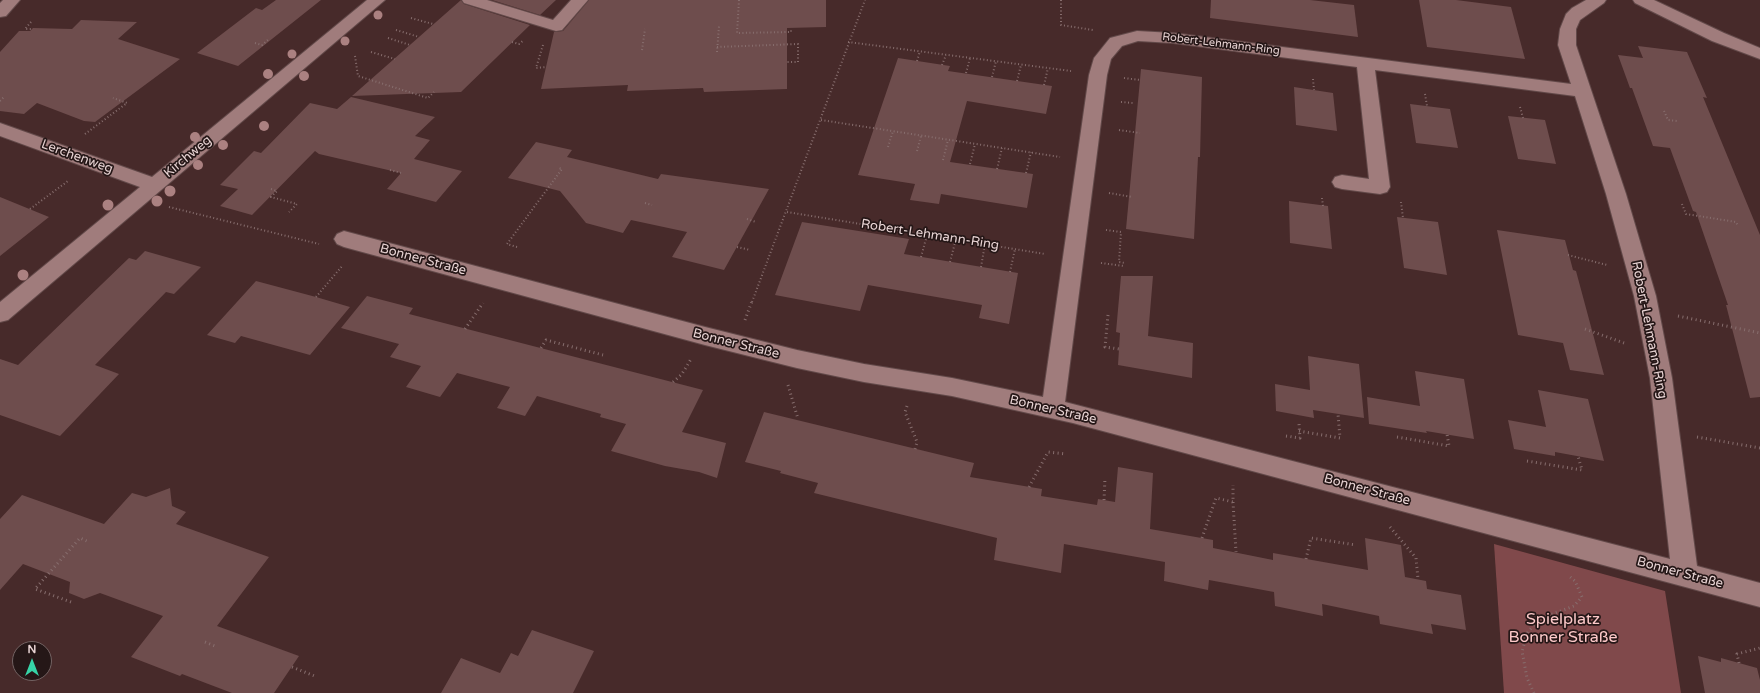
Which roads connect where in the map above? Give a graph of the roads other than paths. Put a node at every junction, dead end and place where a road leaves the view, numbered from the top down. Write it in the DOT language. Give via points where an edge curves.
graph roads {
  1 [pos="377,0"];
  2 [pos="470,0"];
  3 [pos="580,0"];
  4 [pos="1598,0"];
  5 [pos="1642,0"];
  6 [pos="1760,54"];
  7 [pos="1365,63"];
  8 [pos="1583,91"];
  9 [pos="0,129"];
  10 [pos="1342,182"];
  11 [pos="154,185"];
  12 [pos="353,241"];
  13 [pos="0,314"];
  14 [pos="1053,409"];
  15 [pos="1685,574"];
  16 [pos="1760,595"];
  1 -- 11 [label="street, Kirchweg"];
  2 -- 3 [label="street" via="556,26"];
  4 -- 8 [label="street, Robert-Lehmann-Ring" via="1578,12 1572,18 1568,29 1567,45"];
  5 -- 6 [label="street" via="1718,37"];
  7 -- 8 [label="street, Robert-Lehmann-Ring"];
  7 -- 10 [label="street" via="1380,187"];
  7 -- 14 [label="street, Robert-Lehmann-Ring" via="1173,38 1137,36 1116,42 1103,58 1098,75"];
  8 -- 15 [label="street, Robert-Lehmann-Ring" via="1640,273 1657,355"];
  9 -- 11 [label="street, Lerchenweg"];
  11 -- 13 [label="street, Kirchweg"];
  12 -- 14 [label="street, Bonner Straße" via="797,359 952,387"];
  14 -- 15 [label="street, Bonner Straße"];
  15 -- 16 [label="street, Bonner Straße"];
}
